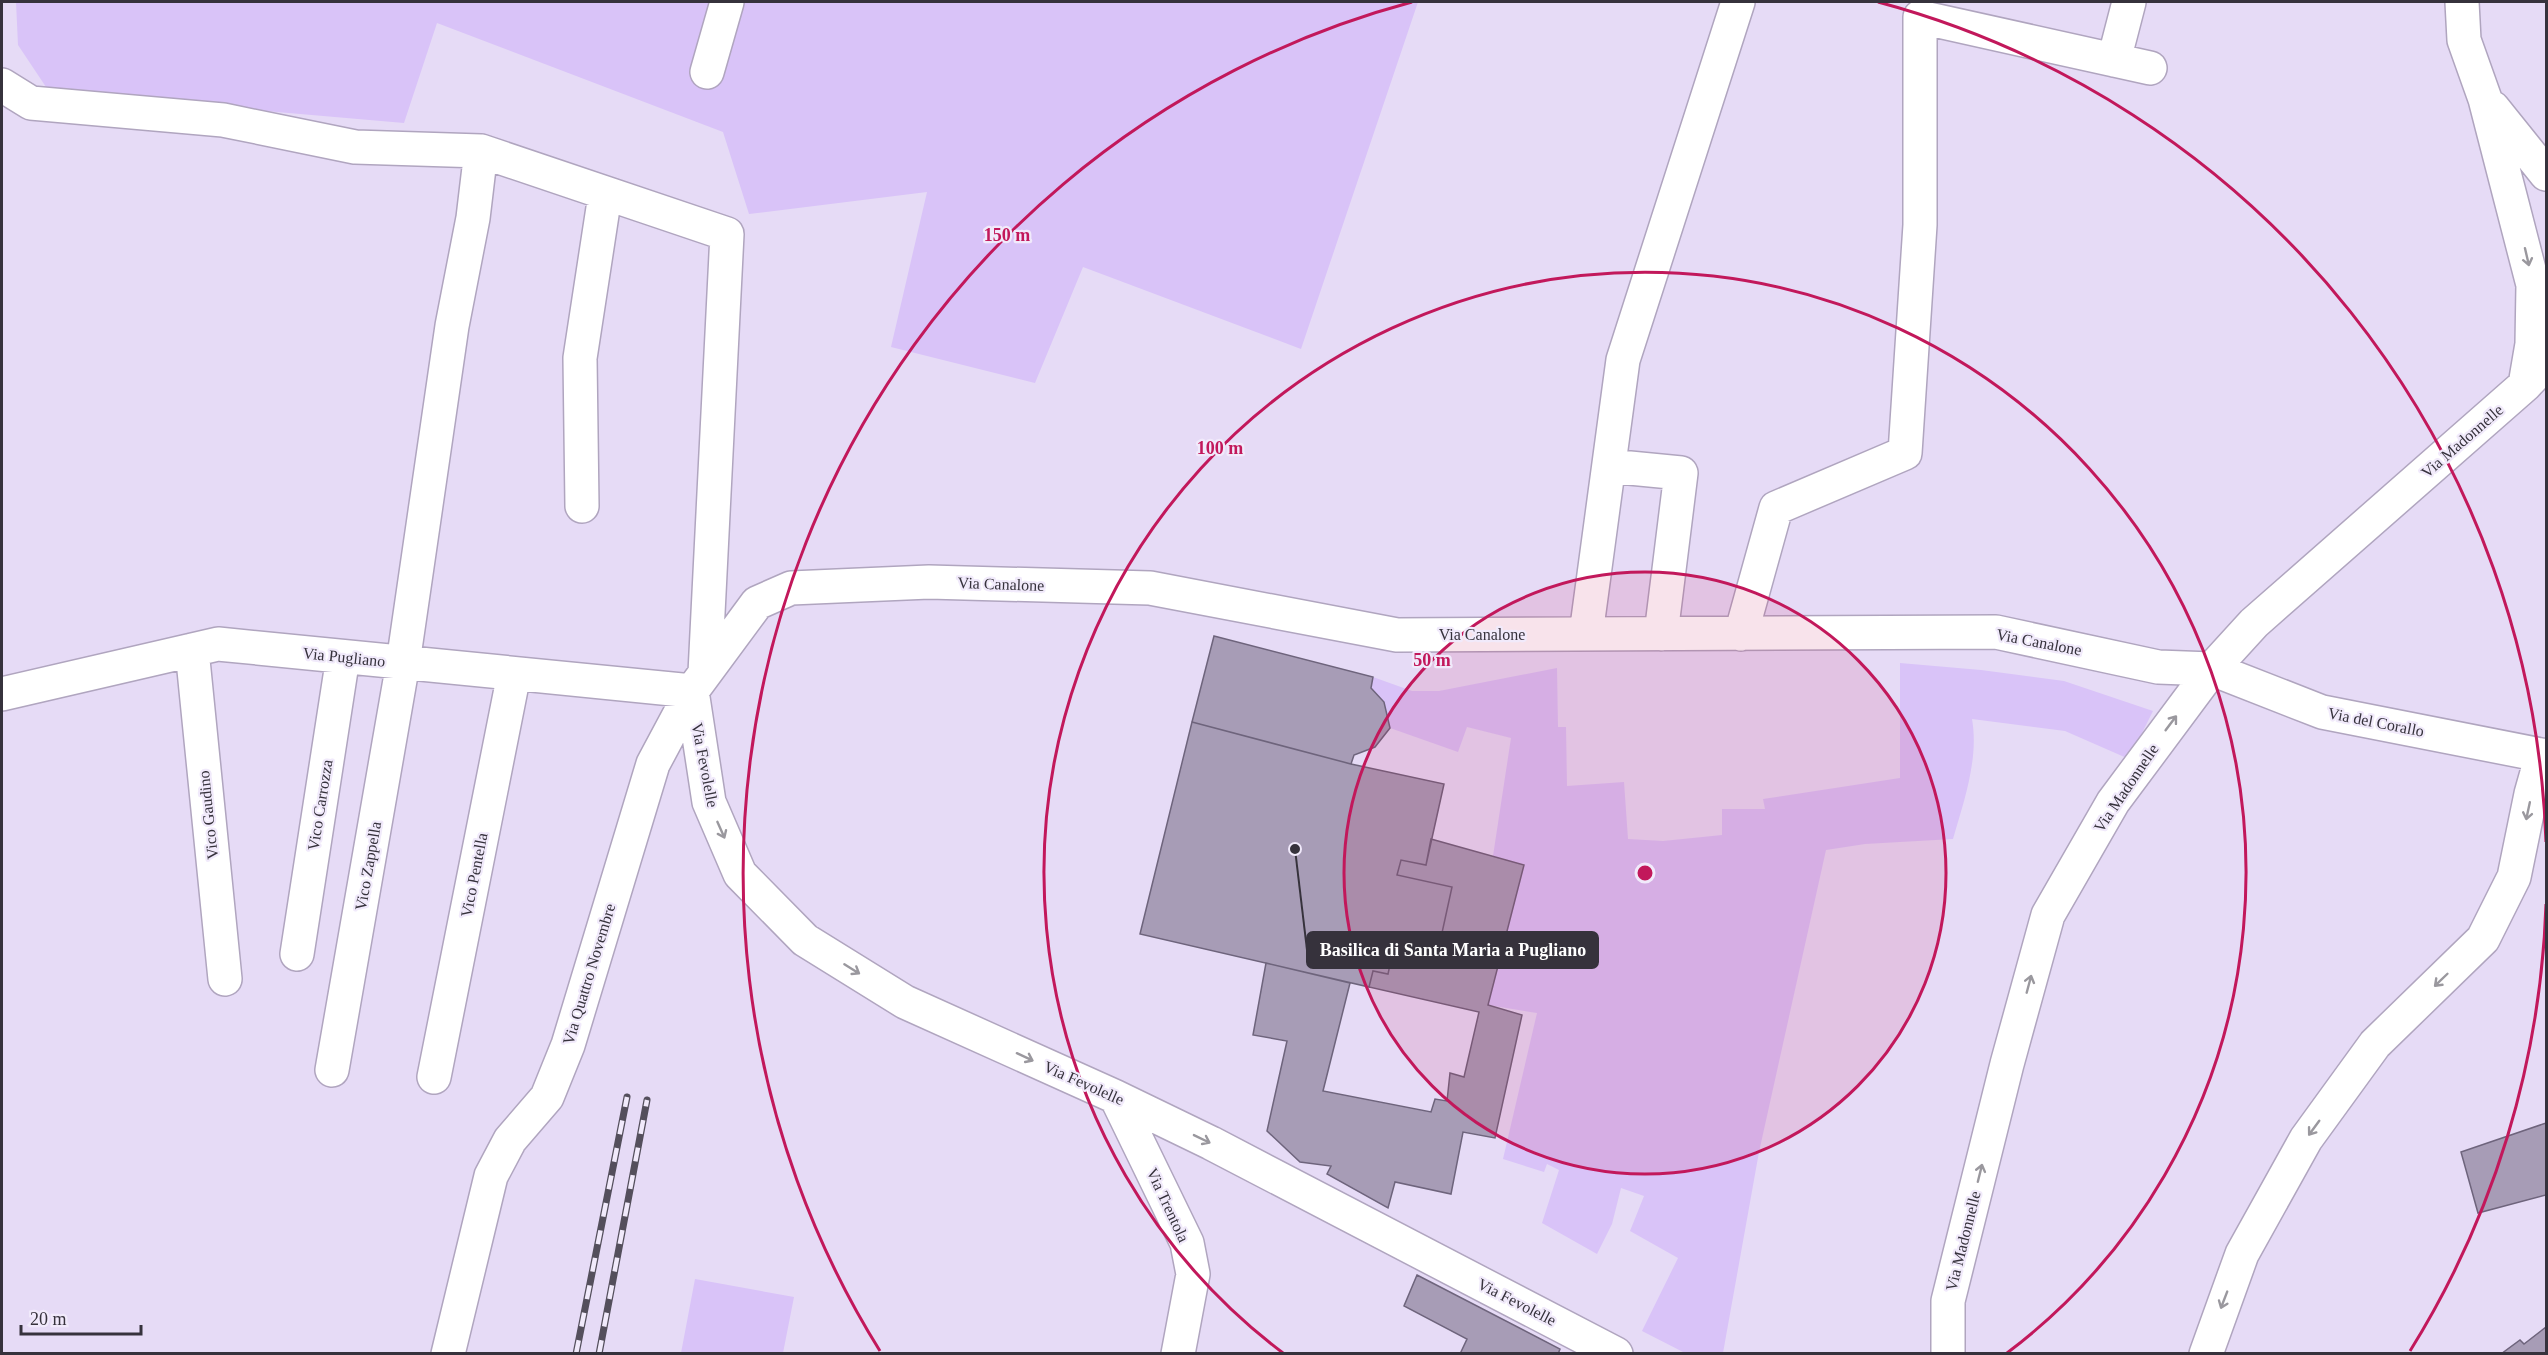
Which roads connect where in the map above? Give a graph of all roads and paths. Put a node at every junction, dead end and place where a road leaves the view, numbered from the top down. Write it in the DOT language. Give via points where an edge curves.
graph roads {
  1 [pos="727,2"];
  2 [pos="1738,2"];
  3 [pos="2129,2"];
  4 [pos="2462,2"];
  5 [pos="2114,60"];
  6 [pos="2150,68"];
  7 [pos="707,72"];
  8 [pos="2,85"];
  9 [pos="2485,99"];
  10 [pos="481,151"];
  11 [pos="2544,169"];
  12 [pos="2507,177"];
  13 [pos="605,195"];
  14 [pos="2547,238"];
  15 [pos="2536,374"];
  16 [pos="1609,466"];
  17 [pos="582,506"];
  18 [pos="757,603"];
  19 [pos="1586,634"];
  20 [pos="1661,634"];
  21 [pos="1741,634"];
  22 [pos="192,650"];
  23 [pos="343,657"];
  24 [pos="403,663"];
  25 [pos="2212,669"];
  26 [pos="514,674"];
  27 [pos="699,682"];
  28 [pos="2,694"];
  29 [pos="2545,755"];
  30 [pos="297,954"];
  31 [pos="225,979"];
  32 [pos="332,1070"];
  33 [pos="434,1077"];
  34 [pos="1116,1097"];
  35 [pos="448,1353"];
  36 [pos="1178,1353"];
  37 [pos="1616,1353"];
  38 [pos="1948,1353"];
  39 [pos="2206,1353"];
  1 -- 7 [label="street"];
  2 -- 16 [label="street" via="1623,360"];
  3 -- 5 [label="street"];
  4 -- 9 [label="street" via="2464,40"];
  5 -- 6 [label="street"];
  5 -- 21 [label="street" via="1920,17 1920,225 1905,453 1776,508"];
  8 -- 10 [label="street" via="31,103 223,120 355,147"];
  9 -- 11 [label="street"];
  9 -- 12 [label="street"];
  10 -- 13 [label="street"];
  10 -- 24 [label="street, Vico Zappella"];
  12 -- 14 [label="street"];
  12 -- 15 [label="street, one-way" via="2533,285"];
  13 -- 17 [label="street" via="580,358"];
  13 -- 27 [label="street" via="727,234"];
  15 -- 25 [label="street, Via Madonnelle" via="2254,623"];
  16 -- 19 [label="street"];
  16 -- 20 [label="street" via="1681,473"];
  18 -- 19 [label="street, Via Canalone" via="791,588 894,583 1150,588 1397,635"];
  18 -- 27 [label="street, Via Quattro Novembre"];
  19 -- 20 [label="street, Via Canalone"];
  20 -- 21 [label="street, Via Canalone"];
  21 -- 25 [label="street, Via Canalone" via="1996,632 2158,667"];
  22 -- 23 [label="street, Via Pugliano" via="218,644"];
  22 -- 28 [label="street, Via Pugliano"];
  22 -- 31 [label="street, Vico Gaudino"];
  23 -- 24 [label="street, Via Pugliano"];
  23 -- 30 [label="street, Vico Carrozza"];
  24 -- 26 [label="street, Via Pugliano"];
  24 -- 32 [label="street, Vico Zappella"];
  25 -- 29 [label="street, Via del Corallo" via="2322,712"];
  38 -- 25 [label="street, Via Madonnelle, one-way" via="1948,1301 2048,915 2113,802"];
  26 -- 27 [label="street, Via Pugliano"];
  26 -- 33 [label="street, Vico Pentella"];
  27 -- 34 [label="street, Via Fevolelle, one-way" via="709,802 741,874 805,940 905,1002"];
  27 -- 35 [label="street, Via Quattro Novembre" via="653,764 568,1045 547,1097 510,1140 491,1176"];
  29 -- 39 [label="street, one-way" via="2531,794 2514,877 2483,939 2375,1044 2306,1139 2242,1254"];
  34 -- 36 [label="street, Via Trentola" via="1187,1243 1194,1274"];
  34 -- 37 [label="street, Via Fevolelle, one-way"];
}
